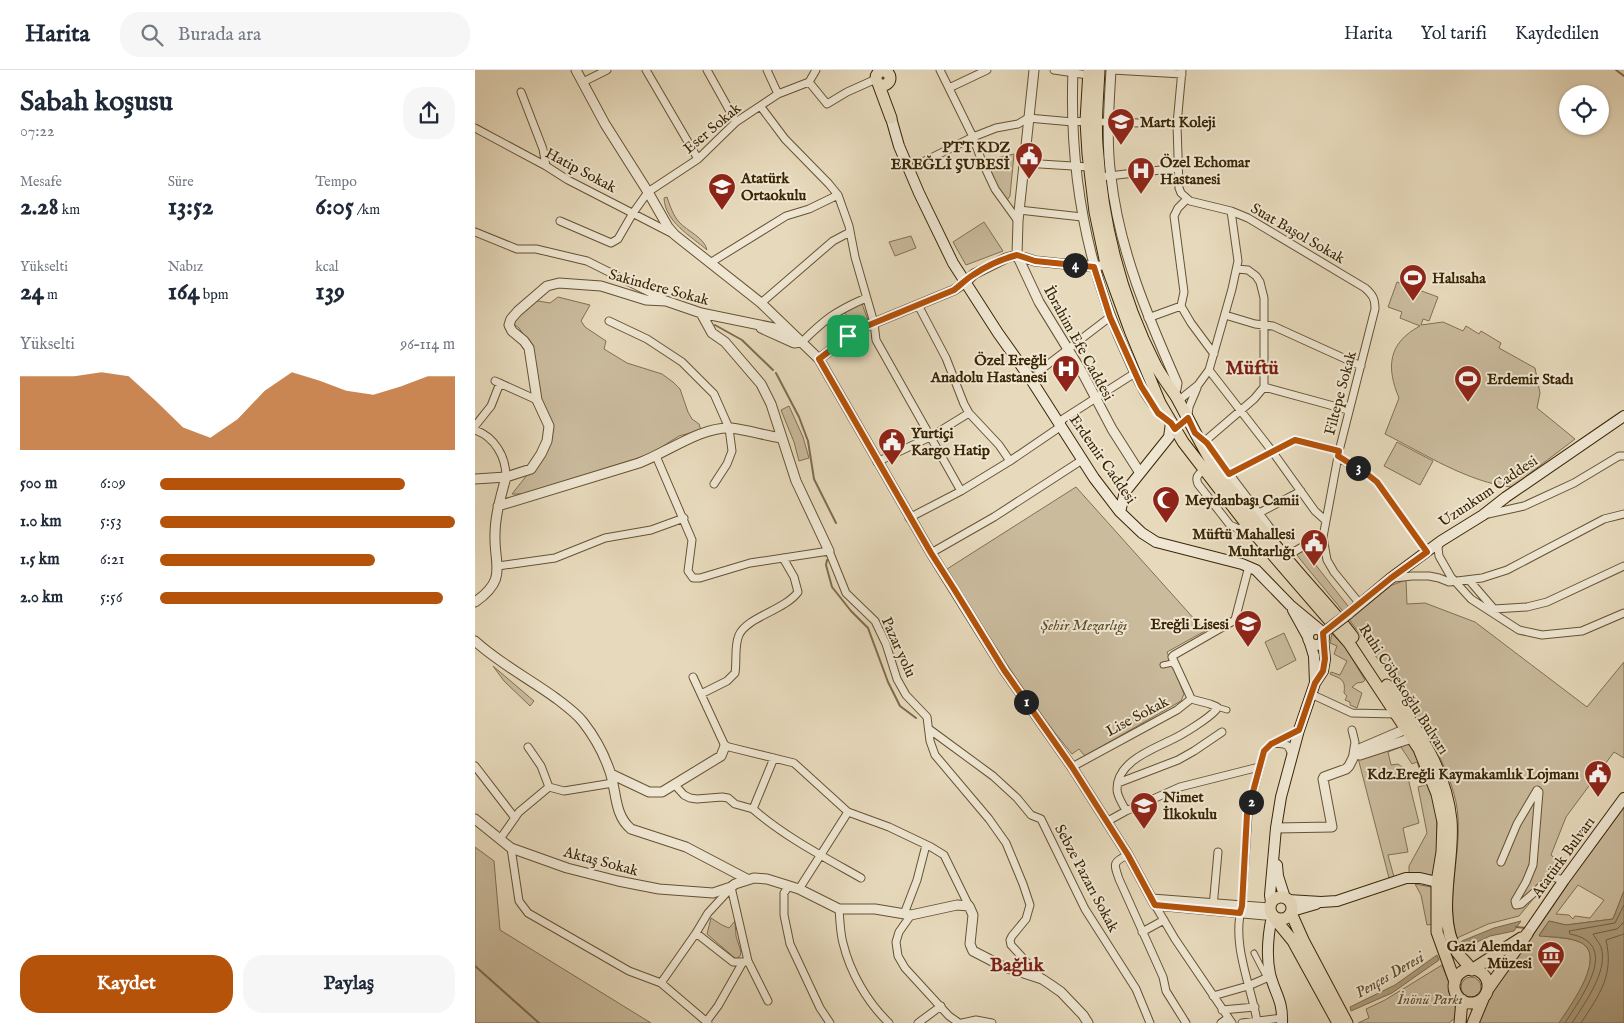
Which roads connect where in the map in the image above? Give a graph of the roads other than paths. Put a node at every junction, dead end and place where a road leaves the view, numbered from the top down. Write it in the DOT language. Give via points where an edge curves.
graph roads {
  1 [pos="576,70"];
  2 [pos="607,70"];
  3 [pos="646,70"];
  4 [pos="707,70"];
  5 [pos="767,70"];
  6 [pos="816,70"];
  7 [pos="940,70"];
  8 [pos="987,70"];
  9 [pos="1034,70"];
  10 [pos="1055,70"];
  11 [pos="1112,70"];
  12 [pos="1073,71"];
  13 [pos="1092,72"];
  14 [pos="1182,72"];
  15 [pos="884,74"];
  16 [pos="583,82"];
  17 [pos="809,82"];
  18 [pos="949,88"];
  19 [pos="521,92"];
  20 [pos="778,94"];
  21 [pos="761,107"];
  22 [pos="891,118"];
  23 [pos="1028,118"];
  24 [pos="1097,121"];
  25 [pos="736,122"];
  26 [pos="1073,122"];
  27 [pos="1177,124"];
  28 [pos="475,128"];
  29 [pos="973,137"];
  30 [pos="697,159"];
  31 [pos="1023,163"];
  32 [pos="921,164"];
  33 [pos="546,166"];
  34 [pos="1076,167"];
  35 [pos="1089,167"];
  36 [pos="1178,168"];
  37 [pos="1105,177"];
  38 [pos="648,192"];
  39 [pos="838,195"];
  40 [pos="1187,199"];
  41 [pos="1019,210"];
  42 [pos="1231,212"];
  43 [pos="633,213"];
  44 [pos="1082,218"];
  45 [pos="560,221"];
  46 [pos="1018,221"];
  47 [pos="475,232"];
  48 [pos="850,232"];
  49 [pos="675,235"];
  50 [pos="1017,255"];
  51 [pos="710,263"];
  52 [pos="1107,264"];
  53 [pos="1094,267"];
  54 [pos="1237,269"];
  55 [pos="966,282"];
  56 [pos="1373,297"];
  57 [pos="866,298"];
  58 [pos="666,301"];
  59 [pos="761,302"];
  60 [pos="918,305"];
  61 [pos="1181,306"];
  62 [pos="701,313"];
  63 [pos="1225,315"];
  64 [pos="1110,317"];
  65 [pos="1148,318"];
  66 [pos="609,321"];
  67 [pos="874,323"];
  68 [pos="752,324"];
  69 [pos="1264,324"];
  70 [pos="790,331"];
  71 [pos="802,342"];
  72 [pos="1068,348"];
  73 [pos="1214,354"];
  74 [pos="819,359"];
  75 [pos="1361,366"];
  76 [pos="1209,370"];
  77 [pos="1038,372"];
  78 [pos="1135,373"];
  79 [pos="1198,385"];
  80 [pos="1264,387"];
  81 [pos="1095,398"];
  82 [pos="537,400"];
  83 [pos="1181,405"];
  84 [pos="1164,410"];
  85 [pos="1241,410"];
  86 [pos="1348,410"];
  87 [pos="969,413"];
  88 [pos="1624,416"];
  89 [pos="1060,424"];
  90 [pos="1173,426"];
  91 [pos="475,428"];
  92 [pos="729,428"];
  93 [pos="1195,433"];
  94 [pos="930,437"];
  95 [pos="781,438"];
  96 [pos="1205,441"];
  97 [pos="1272,451"];
  98 [pos="1338,454"];
  99 [pos="656,456"];
  100 [pos="1624,456"];
  101 [pos="1082,460"];
  102 [pos="1010,461"];
  103 [pos="877,462"];
  104 [pos="1140,473"];
  105 [pos="1229,474"];
  106 [pos="506,477"];
  107 [pos="475,479"];
  108 [pos="713,484"];
  109 [pos="961,491"];
  110 [pos="1301,491"];
  111 [pos="1125,492"];
  112 [pos="1108,498"];
  113 [pos="498,506"];
  114 [pos="1120,512"];
  115 [pos="1259,513"];
  116 [pos="1624,514"];
  117 [pos="1483,515"];
  118 [pos="684,518"];
  119 [pos="909,518"];
  120 [pos="1325,520"];
  121 [pos="1323,537"];
  122 [pos="1272,541"];
  123 [pos="1441,541"];
  124 [pos="829,550"];
  125 [pos="1427,552"];
  126 [pos="931,553"];
  127 [pos="1285,557"];
  128 [pos="783,558"];
  129 [pos="498,566"];
  130 [pos="1249,566"];
  131 [pos="1624,566"];
  132 [pos="1391,578"];
  133 [pos="1469,580"];
  134 [pos="1455,581"];
  135 [pos="475,602"];
  136 [pos="1360,604"];
  137 [pos="1290,605"];
  138 [pos="1624,613"];
  139 [pos="1323,633"];
  140 [pos="1309,640"];
  141 [pos="475,641"];
  142 [pos="1163,665"];
  143 [pos="1175,665"];
  144 [pos="693,677"];
  145 [pos="1315,683"];
  146 [pos="701,694"];
  147 [pos="1311,694"];
  148 [pos="1191,700"];
  149 [pos="1217,708"];
  150 [pos="1227,710"];
  151 [pos="1397,714"];
  152 [pos="929,729"];
  153 [pos="1299,730"];
  154 [pos="1351,730"];
  155 [pos="1223,732"];
  156 [pos="1409,734"];
  157 [pos="1271,744"];
  158 [pos="725,746"];
  159 [pos="528,747"];
  160 [pos="1292,756"];
  161 [pos="1352,757"];
  162 [pos="774,758"];
  163 [pos="475,766"];
  164 [pos="1072,767"];
  165 [pos="1259,767"];
  166 [pos="612,779"];
  167 [pos="1118,782"];
  168 [pos="674,784"];
  169 [pos="549,787"];
  170 [pos="1624,798"];
  171 [pos="753,809"];
  172 [pos="1126,810"];
  173 [pos="848,812"];
  174 [pos="515,818"];
  175 [pos="475,819"];
  176 [pos="1106,822"];
  177 [pos="1276,828"];
  178 [pos="500,839"];
  179 [pos="1275,839"];
  180 [pos="927,845"];
  181 [pos="511,848"];
  182 [pos="1218,852"];
  183 [pos="1128,855"];
  184 [pos="821,856"];
  185 [pos="1501,862"];
  186 [pos="861,878"];
  187 [pos="747,879"];
  188 [pos="1564,880"];
  189 [pos="1442,884"];
  190 [pos="789,886"];
  191 [pos="731,887"];
  192 [pos="799,889"];
  193 [pos="1154,902"];
  194 [pos="1289,905"];
  195 [pos="969,906"];
  196 [pos="1213,907"];
  197 [pos="839,909"];
  198 [pos="1241,910"];
  199 [pos="1271,912"];
  200 [pos="907,915"];
  201 [pos="1164,920"];
  202 [pos="1443,927"];
  203 [pos="1142,932"];
  204 [pos="1528,932"];
  205 [pos="696,933"];
  206 [pos="1254,954"];
  207 [pos="745,962"];
  208 [pos="1472,969"];
  209 [pos="1269,977"];
  210 [pos="1042,979"];
  211 [pos="1455,982"];
  212 [pos="661,983"];
  213 [pos="1248,986"];
  214 [pos="1486,994"];
  215 [pos="1213,996"];
  216 [pos="1462,1000"];
  217 [pos="768,1002"];
  218 [pos="941,1006"];
  219 [pos="1255,1007"];
  220 [pos="1222,1010"];
  221 [pos="1230,1020"];
  222 [pos="1257,1021"];
  223 [pos="1282,1021"];
  224 [pos="1333,1021"];
  225 [pos="707,1022"];
  226 [pos="987,1022"];
  227 [pos="830,1023"];
  228 [pos="889,1023"];
  229 [pos="917,1023"];
  230 [pos="961,1023"];
  231 [pos="1088,1023"];
  232 [pos="1150,1023"];
  233 [pos="1186,1023"];
  234 [pos="1221,1023"];
  235 [pos="1242,1023"];
  236 [pos="1347,1023"];
  237 [pos="1460,1023"];
  238 [pos="1473,1023"];
  1 -- 16 [label="street, Hatip Sokak"];
  2 -- 16 [label="street"];
  3 -- 30 [label="street"];
  4 -- 25 [label="street"];
  5 -- 20 [label="street"];
  6 -- 17 [label="street"];
  7 -- 18 [label="street"];
  8 -- 18 [label="street"];
  9 -- 23 [label="street, İbrahim Efe Caddesi"];
  10 -- 12 [label="street"];
  11 -- 14 [label="street"];
  11 -- 24 [label="street"];
  12 -- 13 [label="street"];
  12 -- 26 [label="street"];
  13 -- 24 [label="main road"];
  14 -- 27 [label="street"];
  15 -- 17 [label="street" via="827,104"];
  15 -- 22 [label="main road, Erdemir Caddesi"];
  16 -- 38 [label="street, Hatip Sokak"];
  17 -- 20 [label="street, Eser Sokak"];
  18 -- 29 [label="street"];
  19 -- 33 [label="street" via="543,149"];
  20 -- 21 [label="street, Eser Sokak"];
  21 -- 25 [label="street, Eser Sokak"];
  21 -- 39 [label="street" via="785,139"];
  22 -- 55 [label="main road, Erdemir Caddesi" via="899,146 934,226"];
  23 -- 26 [label="street"];
  23 -- 29 [label="street"];
  23 -- 31 [label="street, İbrahim Efe Caddesi"];
  24 -- 26 [label="street"];
  24 -- 27 [label="street"];
  24 -- 35 [label="main road, Ruhi Cöbekoğlu Bulvarı"];
  24 -- 37 [label="main road, Ruhi Cöbekoğlu Bulvarı"];
  25 -- 30 [label="street, Eser Sokak"];
  26 -- 34 [label="street"];
  27 -- 36 [label="street"];
  28 -- 33 [label="street, Hatip Sokak"];
  29 -- 32 [label="street"];
  29 -- 46 [label="street" via="995,189"];
  30 -- 38 [label="street, Eser Sokak"];
  31 -- 34 [label="street"];
  31 -- 41 [label="street, İbrahim Efe Caddesi"];
  33 -- 43 [label="street, Hatip Sokak"];
  34 -- 35 [label="street"];
  34 -- 44 [label="street"];
  35 -- 52 [label="main road, Ruhi Cöbekoğlu Bulvarı"];
  36 -- 37 [label="street"];
  36 -- 40 [label="street" via="1179,188"];
  37 -- 65 [label="street"];
  37 -- 83 [label="main road, Ruhi Cöbekoğlu Bulvarı" via="1111,246 1131,308 1157,368"];
  38 -- 43 [label="street"];
  38 -- 49 [label="street, Hatip Sokak"];
  39 -- 48 [label="street"];
  39 -- 51 [label="street" via="786,216"];
  40 -- 42 [label="street, Suat Başol Sokak"];
  40 -- 61 [label="street" via="1174,216 1184,292"];
  41 -- 44 [label="street"];
  41 -- 46 [label="street, İbrahim Efe Caddesi"];
  42 -- 54 [label="street"];
  42 -- 56 [label="street, Suat Başol Sokak" via="1258,223 1365,288"];
  43 -- 45 [label="street" via="618,239 611,243"];
  43 -- 49 [label="street, Hatip Sokak"];
  44 -- 53 [label="street"];
  46 -- 50 [label="street, İbrahim Efe Caddesi"];
  47 -- 58 [label="street" via="517,250 536,249 587,261"];
  48 -- 57 [label="street"];
  48 -- 59 [label="street" via="833,241"];
  49 -- 51 [label="street, Hatip Sokak"];
  50 -- 53 [label="street" via="1035,261"];
  50 -- 55 [label="street" via="974,274"];
  50 -- 72 [label="street, İbrahim Efe Caddesi" via="1039,302"];
  51 -- 59 [label="street, Hatip Sokak"];
  52 -- 53 [label="street"];
  52 -- 84 [label="main road, Ruhi Cöbekoğlu Bulvarı" via="1131,333"];
  53 -- 64 [label="street"];
  54 -- 63 [label="street"];
  54 -- 69 [label="street" via="1248,270 1260,282"];
  55 -- 60 [label="street"];
  55 -- 89 [label="main road, Erdemir Caddesi"];
  56 -- 75 [label="street, Filtepe Sokak" via="1375,309"];
  57 -- 67 [label="street"];
  57 -- 71 [label="street" via="824,320"];
  58 -- 62 [label="street, Sakindere Sokak"];
  58 -- 82 [label="street, Sakindere Sokak" via="646,300 601,286 559,283 536,294 509,325 529,348"];
  59 -- 70 [label="street, Hatip Sokak"];
  60 -- 67 [label="street"];
  60 -- 87 [label="street" via="946,358"];
  61 -- 65 [label="street"];
  61 -- 73 [label="street"];
  62 -- 68 [label="street, Sakindere Sokak"];
  62 -- 95 [label="street" via="712,333 725,342 761,384"];
  63 -- 69 [label="street"];
  63 -- 73 [label="street"];
  64 -- 72 [label="street"];
  64 -- 78 [label="street"];
  65 -- 83 [label="street" via="1177,383"];
  66 -- 92 [label="street" via="647,339 682,362 714,394"];
  67 -- 74 [label="street" via="857,330"];
  67 -- 94 [label="street" via="876,340"];
  68 -- 70 [label="street, Sakindere Sokak"];
  68 -- 71 [label="street, Sakindere Sokak" via="794,343"];
  69 -- 75 [label="street"];
  69 -- 80 [label="street"];
  70 -- 71 [label="street, Hatip Sokak"];
  71 -- 74 [label="street, Hatip Sokak"];
  72 -- 77 [label="street"];
  72 -- 81 [label="street, İbrahim Efe Caddesi"];
  73 -- 76 [label="street"];
  74 -- 103 [label="street, Hatip Sokak"];
  75 -- 86 [label="street, Filtepe Sokak"];
  76 -- 79 [label="street"];
  76 -- 85 [label="street"];
  78 -- 81 [label="street"];
  78 -- 90 [label="street" via="1158,413"];
  79 -- 83 [label="street"];
  79 -- 83 [label="street" via="1189,407"];
  80 -- 85 [label="street"];
  80 -- 86 [label="street"];
  81 -- 89 [label="street"];
  81 -- 104 [label="street, İbrahim Efe Caddesi"];
  82 -- 91 [label="street" via="497,382 491,406"];
  82 -- 106 [label="street" via="549,426 547,441 531,469"];
  83 -- 84 [label="main road"];
  83 -- 90 [label="main road"];
  83 -- 93 [label="main road, Ruhi Cöbekoğlu Bulvarı"];
  84 -- 90 [label="main road, Ruhi Cöbekoğlu Bulvarı"];
  85 -- 96 [label="street"];
  85 -- 97 [label="street"];
  86 -- 98 [label="street, Filtepe Sokak"];
  87 -- 94 [label="street"];
  87 -- 102 [label="street"];
  88 -- 117 [label="main road, Uzunkum Caddesi"];
  89 -- 101 [label="main road, Erdemir Caddesi"];
  89 -- 102 [label="street"];
  90 -- 104 [label="main road" via="1169,437"];
  90 -- 151 [label="main road, Ruhi Cöbekoğlu Bulvarı" via="1247,525 1349,643"];
  91 -- 106 [label="street" via="498,448 503,456"];
  92 -- 95 [label="street"];
  92 -- 99 [label="street" via="684,441"];
  92 -- 108 [label="street" via="731,451 727,464"];
  93 -- 96 [label="street"];
  93 -- 122 [label="main road, Ruhi Cöbekoğlu Bulvarı" via="1212,464"];
  94 -- 103 [label="street"];
  94 -- 109 [label="street"];
  95 -- 124 [label="street" via="796,481"];
  96 -- 105 [label="street"];
  97 -- 98 [label="street" via="1295,440"];
  97 -- 105 [label="street"];
  97 -- 110 [label="street"];
  98 -- 120 [label="street, Filtepe Sokak"];
  98 -- 125 [label="street" via="1377,482"];
  99 -- 113 [label="street"];
  99 -- 118 [label="street"];
  100 -- 117 [label="street" via="1524,506"];
  101 -- 112 [label="main road, Erdemir Caddesi"];
  101 -- 126 [label="street"];
  102 -- 109 [label="street"];
  103 -- 119 [label="street, Hatip Sokak"];
  104 -- 111 [label="main road"];
  105 -- 115 [label="street"];
  106 -- 107 [label="street"];
  106 -- 113 [label="street"];
  109 -- 119 [label="street"];
  110 -- 115 [label="street"];
  110 -- 120 [label="street"];
  111 -- 112 [label="main road"];
  111 -- 114 [label="main road"];
  112 -- 114 [label="main road, Erdemir Caddesi"];
  113 -- 129 [label="street" via="495,536"];
  114 -- 130 [label="main road, Erdemir Caddesi" via="1156,542"];
  115 -- 122 [label="street" via="1274,533"];
  116 -- 133 [label="street" via="1603,520 1507,570"];
  117 -- 123 [label="main road, Uzunkum Caddesi"];
  118 -- 128 [label="street" via="692,540 687,571 693,578"];
  118 -- 129 [label="street" via="651,530 605,538 555,558"];
  119 -- 126 [label="street, Hatip Sokak"];
  120 -- 121 [label="street, Filtepe Sokak"];
  121 -- 127 [label="street"];
  121 -- 136 [label="street, Filtepe Sokak" via="1327,560"];
  122 -- 127 [label="main road, Ruhi Cöbekoğlu Bulvarı"];
  123 -- 125 [label="main road, Uzunkum Caddesi"];
  123 -- 134 [label="street" via="1439,556"];
  124 -- 128 [label="street"];
  124 -- 152 [label="street, Pazar yolu" via="846,592 875,621 897,679 906,695 927,717"];
  125 -- 132 [label="main road, Uzunkum Caddesi"];
  126 -- 164 [label="street, Hatip Sokak" via="1004,670"];
  127 -- 189 [label="main road, Ruhi Cöbekoğlu Bulvarı" via="1348,629 1425,742 1446,791 1451,821 1449,868"];
  128 -- 146 [label="street" via="798,592 793,600 745,627 739,634 735,673 727,681"];
  129 -- 135 [label="street" via="489,590"];
  130 -- 137 [label="main road, Erdemir Caddesi" via="1260,572"];
  130 -- 143 [label="street" via="1235,620 1174,655"];
  131 -- 133 [label="street" via="1527,608 1494,609"];
  132 -- 134 [label="street" via="1421,576"];
  132 -- 136 [label="main road, Uzunkum Caddesi"];
  133 -- 134 [label="street"];
  134 -- 138 [label="street" via="1471,599 1519,630 1542,636 1582,631"];
  136 -- 139 [label="main road, Uzunkum Caddesi, bridge"];
  137 -- 139 [label="main road, Erdemir Caddesi"];
  137 -- 140 [label="main road, Erdemir Caddesi"];
  139 -- 140 [label="main road, Uzunkum Caddesi" via="1311,630"];
  139 -- 145 [label="main road" via="1324,665"];
  140 -- 145 [label="main road, Erdemir Caddesi" via="1314,656"];
  141 -- 166 [label="street" via="582,721 599,746"];
  142 -- 143 [label="street" via="1172,662"];
  143 -- 148 [label="street, Lise Sokak"];
  144 -- 146 [label="street"];
  145 -- 147 [label="main road"];
  146 -- 158 [label="street"];
  147 -- 151 [label="street" via="1352,712"];
  147 -- 153 [label="main road"];
  148 -- 149 [label="street"];
  148 -- 164 [label="street, Lise Sokak"];
  149 -- 150 [label="street"];
  149 -- 167 [label="street" via="1174,739 1140,756"];
  151 -- 156 [label="main road, Ruhi Cöbekoğlu Bulvarı"];
  152 -- 210 [label="street, Pazar yolu" via="935,755 1006,842 1030,905 1026,919 1010,940 1011,945"];
  152 -- 232 [label="street, Sebze Pazarı Sokak" via="993,776 1031,815 1041,819 1085,909 1136,989"];
  153 -- 157 [label="street"];
  153 -- 160 [label="main road"];
  154 -- 161 [label="street" via="1355,742"];
  155 -- 167 [label="street" via="1178,760"];
  156 -- 161 [label="street" via="1357,750"];
  156 -- 189 [label="main road, Ruhi Cöbekoğlu Bulvarı" via="1435,786 1443,822"];
  157 -- 160 [label="street" via="1288,746"];
  157 -- 165 [label="street" via="1264,751"];
  158 -- 162 [label="street"];
  158 -- 168 [label="street" via="721,756"];
  159 -- 169 [label="street" via="541,766"];
  160 -- 177 [label="main road"];
  161 -- 177 [label="street" via="1346,769 1323,778 1332,828"];
  162 -- 171 [label="street"];
  162 -- 173 [label="street" via="794,763"];
  163 -- 174 [label="street"];
  164 -- 176 [label="street, Hatip Sokak"];
  165 -- 172 [label="street" via="1180,787"];
  165 -- 198 [label="street" via="1247,814"];
  166 -- 168 [label="street" via="649,792 662,792"];
  166 -- 169 [label="street" via="564,791"];
  166 -- 187 [label="street" via="620,814 631,829 687,847"];
  167 -- 172 [label="street" via="1117,793"];
  168 -- 171 [label="street" via="690,798 728,798 735,804"];
  169 -- 174 [label="street"];
  170 -- 188 [label="main road, Atatürk Bulvarı"];
  171 -- 184 [label="street"];
  172 -- 176 [label="street"];
  173 -- 180 [label="street"];
  173 -- 184 [label="street"];
  174 -- 178 [label="street"];
  175 -- 178 [label="street, Aktaş Sokak"];
  176 -- 183 [label="street, Hatip Sokak"];
  177 -- 179 [label="main road"];
  178 -- 181 [label="street, Aktaş Sokak"];
  179 -- 194 [label="main road" via="1278,876"];
  179 -- 199 [label="main road"];
  180 -- 195 [label="street" via="944,855"];
  180 -- 200 [label="street"];
  181 -- 191 [label="street, Aktaş Sokak" via="567,868 651,888 713,893"];
  181 -- 212 [label="street" via="519,901 528,913 629,971"];
  182 -- 196 [label="street"];
  183 -- 193 [label="street, Hatip Sokak"];
  183 -- 203 [label="street" via="1118,860 1115,866"];
  184 -- 186 [label="street"];
  184 -- 192 [label="street"];
  185 -- 188 [label="street" via="1517,824 1537,790 1533,864 1516,905 1552,877"];
  187 -- 190 [label="street" via="767,879"];
  187 -- 191 [label="street, Aktaş Sokak"];
  188 -- 204 [label="main road, Atatürk Bulvarı"];
  189 -- 194 [label="main road" via="1406,878 1347,899"];
  189 -- 202 [label="main road, Ruhi Cöbekoğlu Bulvarı"];
  190 -- 192 [label="street"];
  190 -- 227 [label="street" via="784,894 784,908 790,944"];
  191 -- 205 [label="street" via="708,913"];
  191 -- 207 [label="street"];
  192 -- 197 [label="street"];
  193 -- 196 [label="street"];
  193 -- 201 [label="street"];
  194 -- 199 [label="main road" via="1284,919"];
  194 -- 199 [label="main road" via="1279,897"];
  194 -- 236 [label="main road" via="1303,940"];
  195 -- 200 [label="street" via="957,905"];
  195 -- 210 [label="street" via="973,916 970,944 973,951 1002,966"];
  196 -- 198 [label="street"];
  197 -- 200 [label="street" via="875,909"];
  197 -- 228 [label="street" via="842,942 850,968"];
  198 -- 199 [label="street"];
  198 -- 213 [label="street" via="1240,949"];
  199 -- 209 [label="main road"];
  199 -- 224 [label="main road" via="1293,941"];
  200 -- 218 [label="street" via="896,942 898,956 905,968"];
  201 -- 203 [label="street"];
  201 -- 215 [label="street"];
  202 -- 208 [label="main road, Ruhi Cöbekoğlu Bulvarı" via="1457,952"];
  202 -- 211 [label="main road, Ruhi Cöbekoğlu Bulvarı" via="1439,939"];
  203 -- 233 [label="street" via="1166,991"];
  204 -- 208 [label="main road, Atatürk Bulvarı"];
  204 -- 214 [label="main road, Atatürk Bulvarı"];
  205 -- 207 [label="street" via="733,962"];
  205 -- 212 [label="street"];
  206 -- 209 [label="street"];
  207 -- 217 [label="street"];
  207 -- 225 [label="street"];
  208 -- 211 [label="main road, Atatürk Bulvarı" via="1460,974"];
  208 -- 214 [label="main road" via="1486,978"];
  209 -- 213 [label="street"];
  209 -- 223 [label="main road" via="1280,1000"];
  210 -- 231 [label="street" via="1061,992"];
  211 -- 216 [label="main road" via="1455,992"];
  212 -- 225 [label="street"];
  213 -- 215 [label="street"];
  213 -- 219 [label="street"];
  214 -- 216 [label="main road" via="1473,1003"];
  214 -- 238 [label="main road, Atatürk Bulvarı"];
  215 -- 220 [label="street"];
  216 -- 237 [label="main road"];
  218 -- 229 [label="street"];
  218 -- 230 [label="street"];
  219 -- 220 [label="street"];
  219 -- 222 [label="street"];
  220 -- 221 [label="street"];
  221 -- 234 [label="street"];
  222 -- 223 [label="street"];
  222 -- 235 [label="street"];
  226 -- 230 [label="street"];
}
